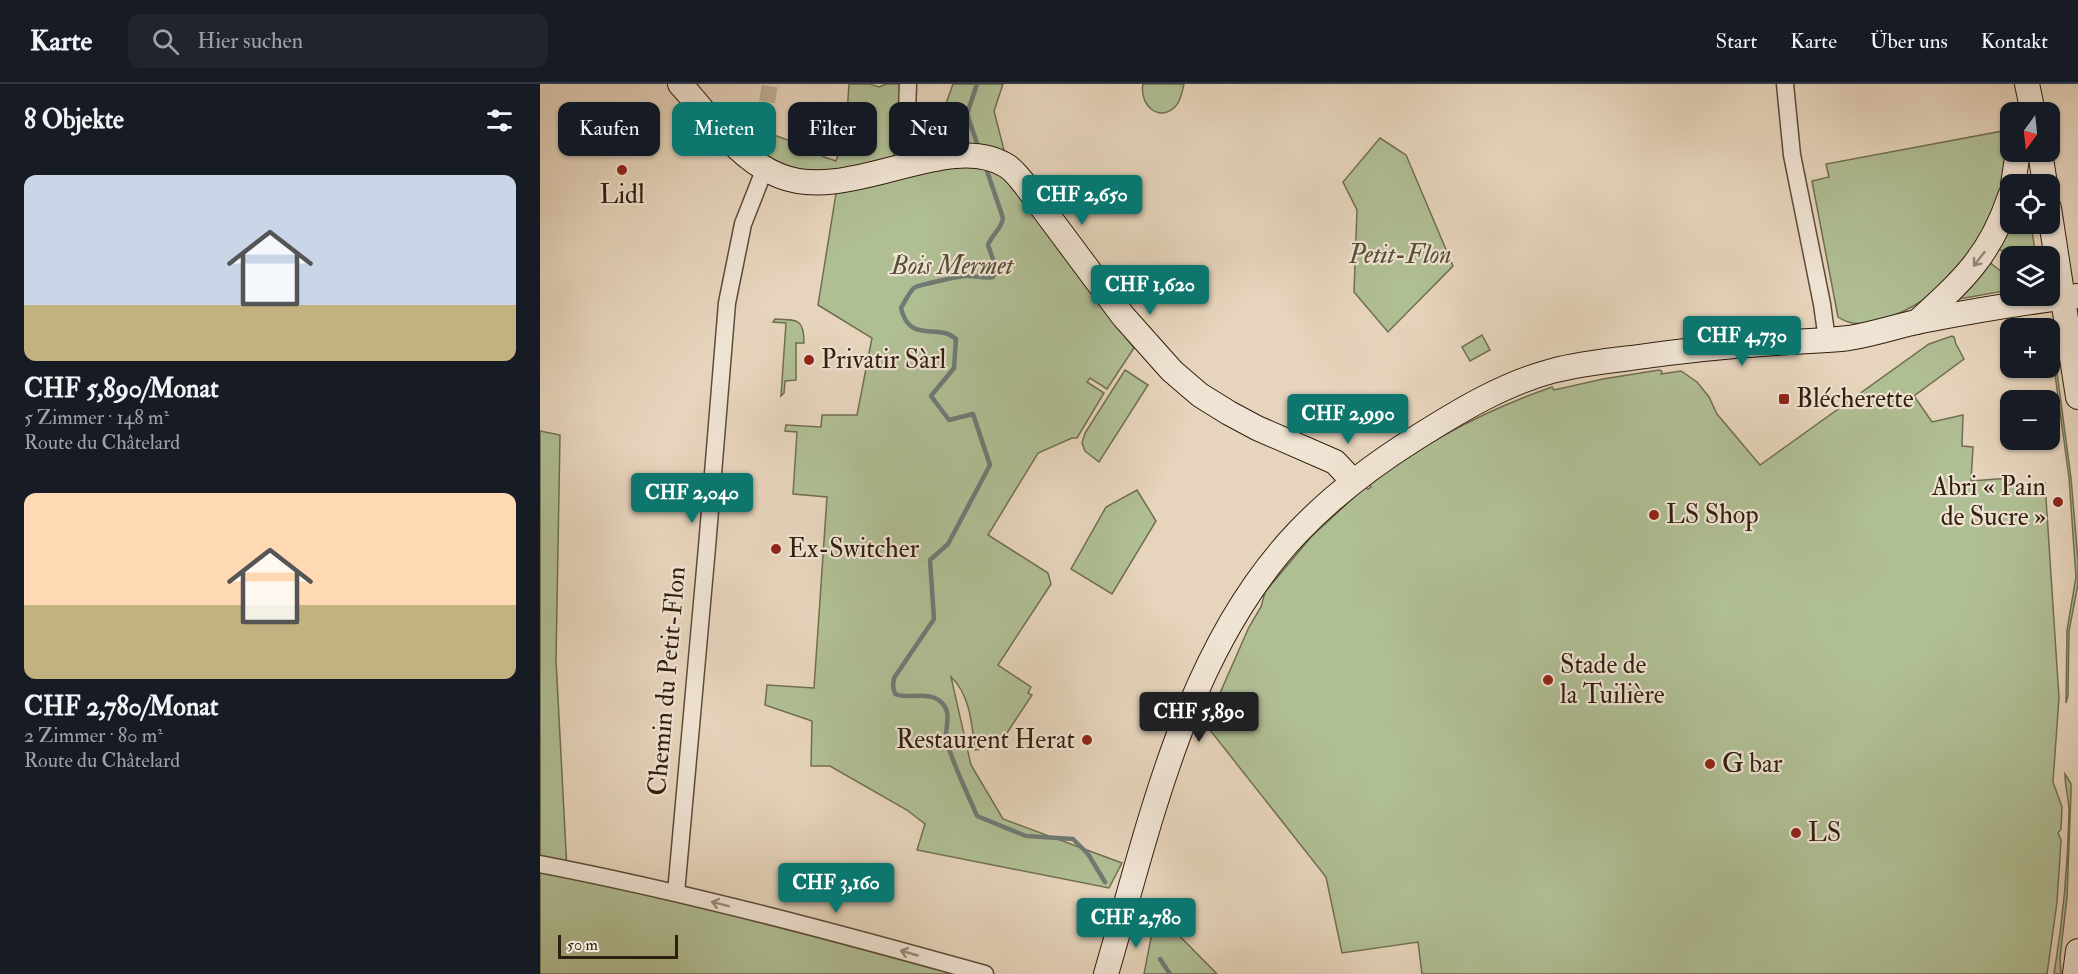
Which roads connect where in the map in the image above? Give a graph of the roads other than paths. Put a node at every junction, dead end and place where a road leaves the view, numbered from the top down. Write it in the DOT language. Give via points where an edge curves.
graph roads {
  1 [pos="680,84"];
  2 [pos="908,84"];
  3 [pos="1785,84"];
  4 [pos="2012,84"];
  5 [pos="2027,84"];
  6 [pos="2015,102"];
  7 [pos="2030,102"];
  8 [pos="905,166"];
  9 [pos="765,168"];
  10 [pos="2000,224"];
  11 [pos="2055,234"];
  12 [pos="2071,297"];
  13 [pos="1917,322"];
  14 [pos="1827,340"];
  15 [pos="2078,397"];
  16 [pos="1353,481"];
  17 [pos="540,864"];
  18 [pos="676,893"];
  19 [pos="2078,951"];
  20 [pos="985,974"];
  21 [pos="1106,974"];
  22 [pos="2074,974"];
  1 -- 9 [label="main road" via="737,147"];
  2 -- 8 [label="street"];
  3 -- 14 [label="street" via="1792,155"];
  4 -- 6 [label="main road"];
  5 -- 7 [label="main road"];
  8 -- 9 [label="main road" via="838,182 814,183 790,180"];
  8 -- 16 [label="main road" via="962,155 1008,166 1123,316 1172,371 1229,413 1335,462"];
  9 -- 18 [label="street, Chemin du Petit-Flon" via="743,224 727,303"];
  10 -- 13 [label="main road, one-way" via="1961,282"];
  11 -- 12 [label="main road"];
  12 -- 13 [label="main road"];
  12 -- 15 [label="main road"];
  13 -- 14 [label="main road"];
  14 -- 16 [label="main road" via="1672,352 1554,370 1480,399"];
  16 -- 21 [label="main road" via="1295,534 1266,569 1215,651 1167,770"];
  17 -- 18 [label="street"];
  20 -- 18 [label="street, one-way" via="837,932"];
  19 -- 22 [label="main road"];
}
